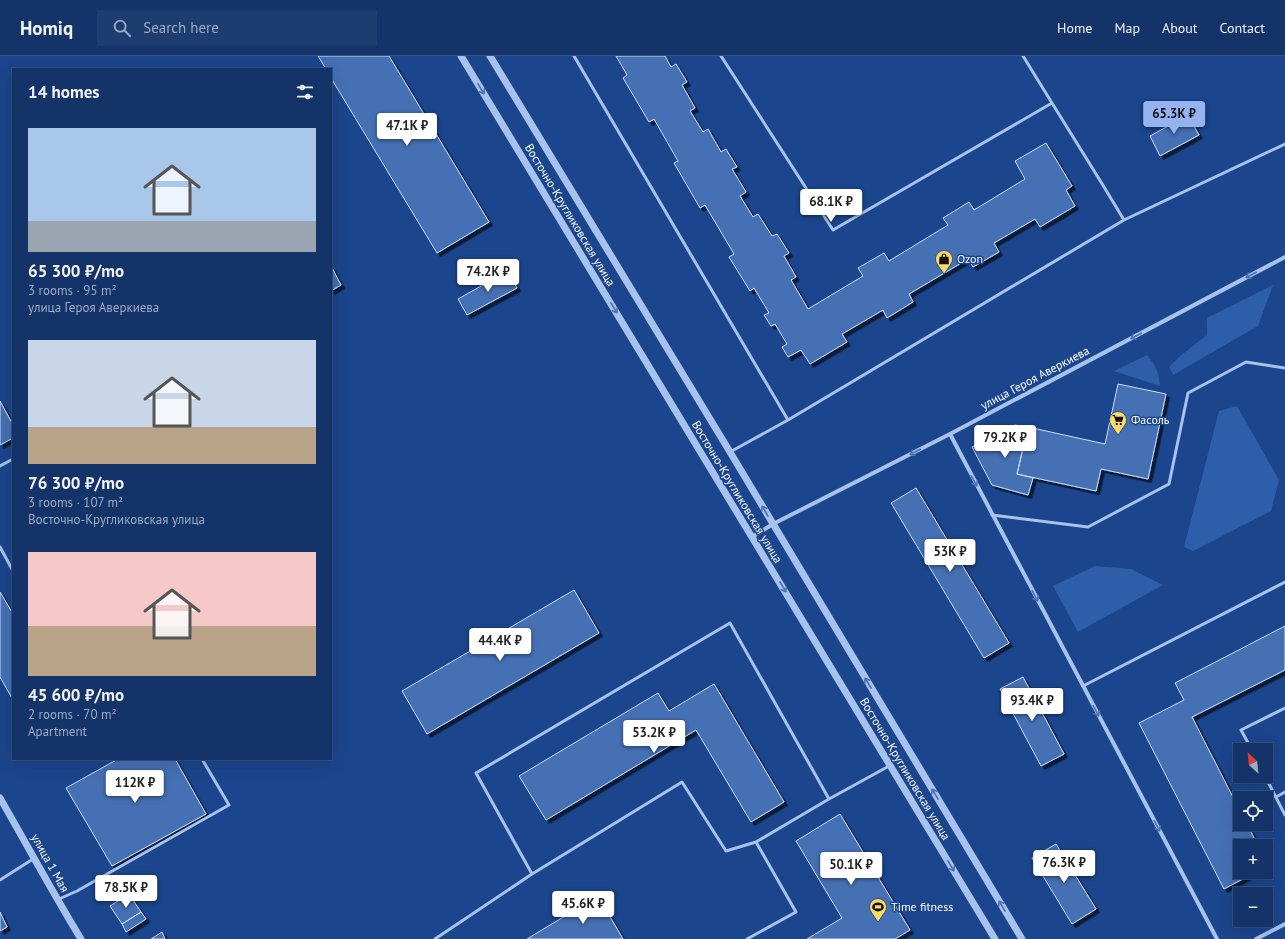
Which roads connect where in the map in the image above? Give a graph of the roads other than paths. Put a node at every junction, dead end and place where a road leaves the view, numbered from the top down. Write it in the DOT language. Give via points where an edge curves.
graph roads {
  1 [pos="461,56"];
  2 [pos="490,56"];
  3 [pos="574,56"];
  4 [pos="720,56"];
  5 [pos="1023,56"];
  6 [pos="1052,103"];
  7 [pos="1285,144"];
  8 [pos="1124,220"];
  9 [pos="1285,257"];
  10 [pos="1285,368"];
  11 [pos="788,420"];
  12 [pos="950,434"];
  13 [pos="730,452"];
  14 [pos="12,460"];
  15 [pos="0,466"];
  16 [pos="992,515"];
  17 [pos="773,524"];
  18 [pos="752,537"];
  19 [pos="0,547"];
  20 [pos="12,569"];
  21 [pos="1285,582"];
  22 [pos="1083,686"];
  23 [pos="1285,708"];
  24 [pos="1248,743"];
  25 [pos="203,760"];
  26 [pos="890,765"];
  27 [pos="1269,783"];
  28 [pos="1285,792"];
  29 [pos="1276,797"];
  30 [pos="0,798"];
  31 [pos="829,799"];
  32 [pos="1285,815"];
  33 [pos="756,842"];
  34 [pos="35,858"];
  35 [pos="532,874"];
  36 [pos="0,880"];
  37 [pos="57,899"];
  38 [pos="1285,924"];
  39 [pos="81,939"];
  40 [pos="434,939"];
  41 [pos="747,939"];
  42 [pos="995,939"];
  43 [pos="1022,939"];
  44 [pos="1217,939"];
  45 [pos="1256,939"];
  1 -- 18 [label="street, Восточно-Кругликовская улица, one-way"];
  2 -- 13 [label="street, Восточно-Кругликовская улица"];
  3 -- 11 [label="lane"];
  4 -- 6 [label="lane" via="833,230"];
  5 -- 6 [label="lane"];
  6 -- 8 [label="lane"];
  7 -- 8 [label="lane"];
  8 -- 11 [label="lane"];
  9 -- 12 [label="street, улица Героя Аверкиева, one-way"];
  10 -- 16 [label="lane" via="1246,362 1188,393 1169,484 1088,527"];
  11 -- 13 [label="lane"];
  12 -- 16 [label="street, one-way"];
  12 -- 17 [label="street, улица Героя Аверкиева, one-way"];
  17 -- 13 [label="street, Восточно-Кругликовская улица, one-way"];
  14 -- 15 [label="lane"];
  16 -- 22 [label="street, one-way"];
  17 -- 18 [label="street, улица Героя Аверкиева"];
  43 -- 17 [label="street, Восточно-Кругликовская улица, one-way"];
  18 -- 26 [label="street, Восточно-Кругликовская улица, one-way"];
  19 -- 20 [label="lane"];
  21 -- 22 [label="lane"];
  22 -- 44 [label="street, one-way"];
  23 -- 24 [label="lane" via="1241,730"];
  25 -- 37 [label="lane" via="228,805 77,891"];
  26 -- 31 [label="lane"];
  26 -- 42 [label="street, Восточно-Кругликовская улица, one-way"];
  27 -- 29 [label="lane"];
  28 -- 29 [label="lane"];
  29 -- 32 [label="lane"];
  30 -- 34 [label="street, улица 1 Мая"];
  31 -- 33 [label="lane"];
  31 -- 35 [label="lane" via="730,623 476,773"];
  33 -- 35 [label="lane" via="726,851 682,782"];
  33 -- 41 [label="lane" via="796,912"];
  34 -- 36 [label="lane"];
  34 -- 37 [label="street, улица 1 Мая"];
  35 -- 40 [label="lane"];
  37 -- 39 [label="street, улица 1 Мая"];
  38 -- 45 [label="street"];
}
